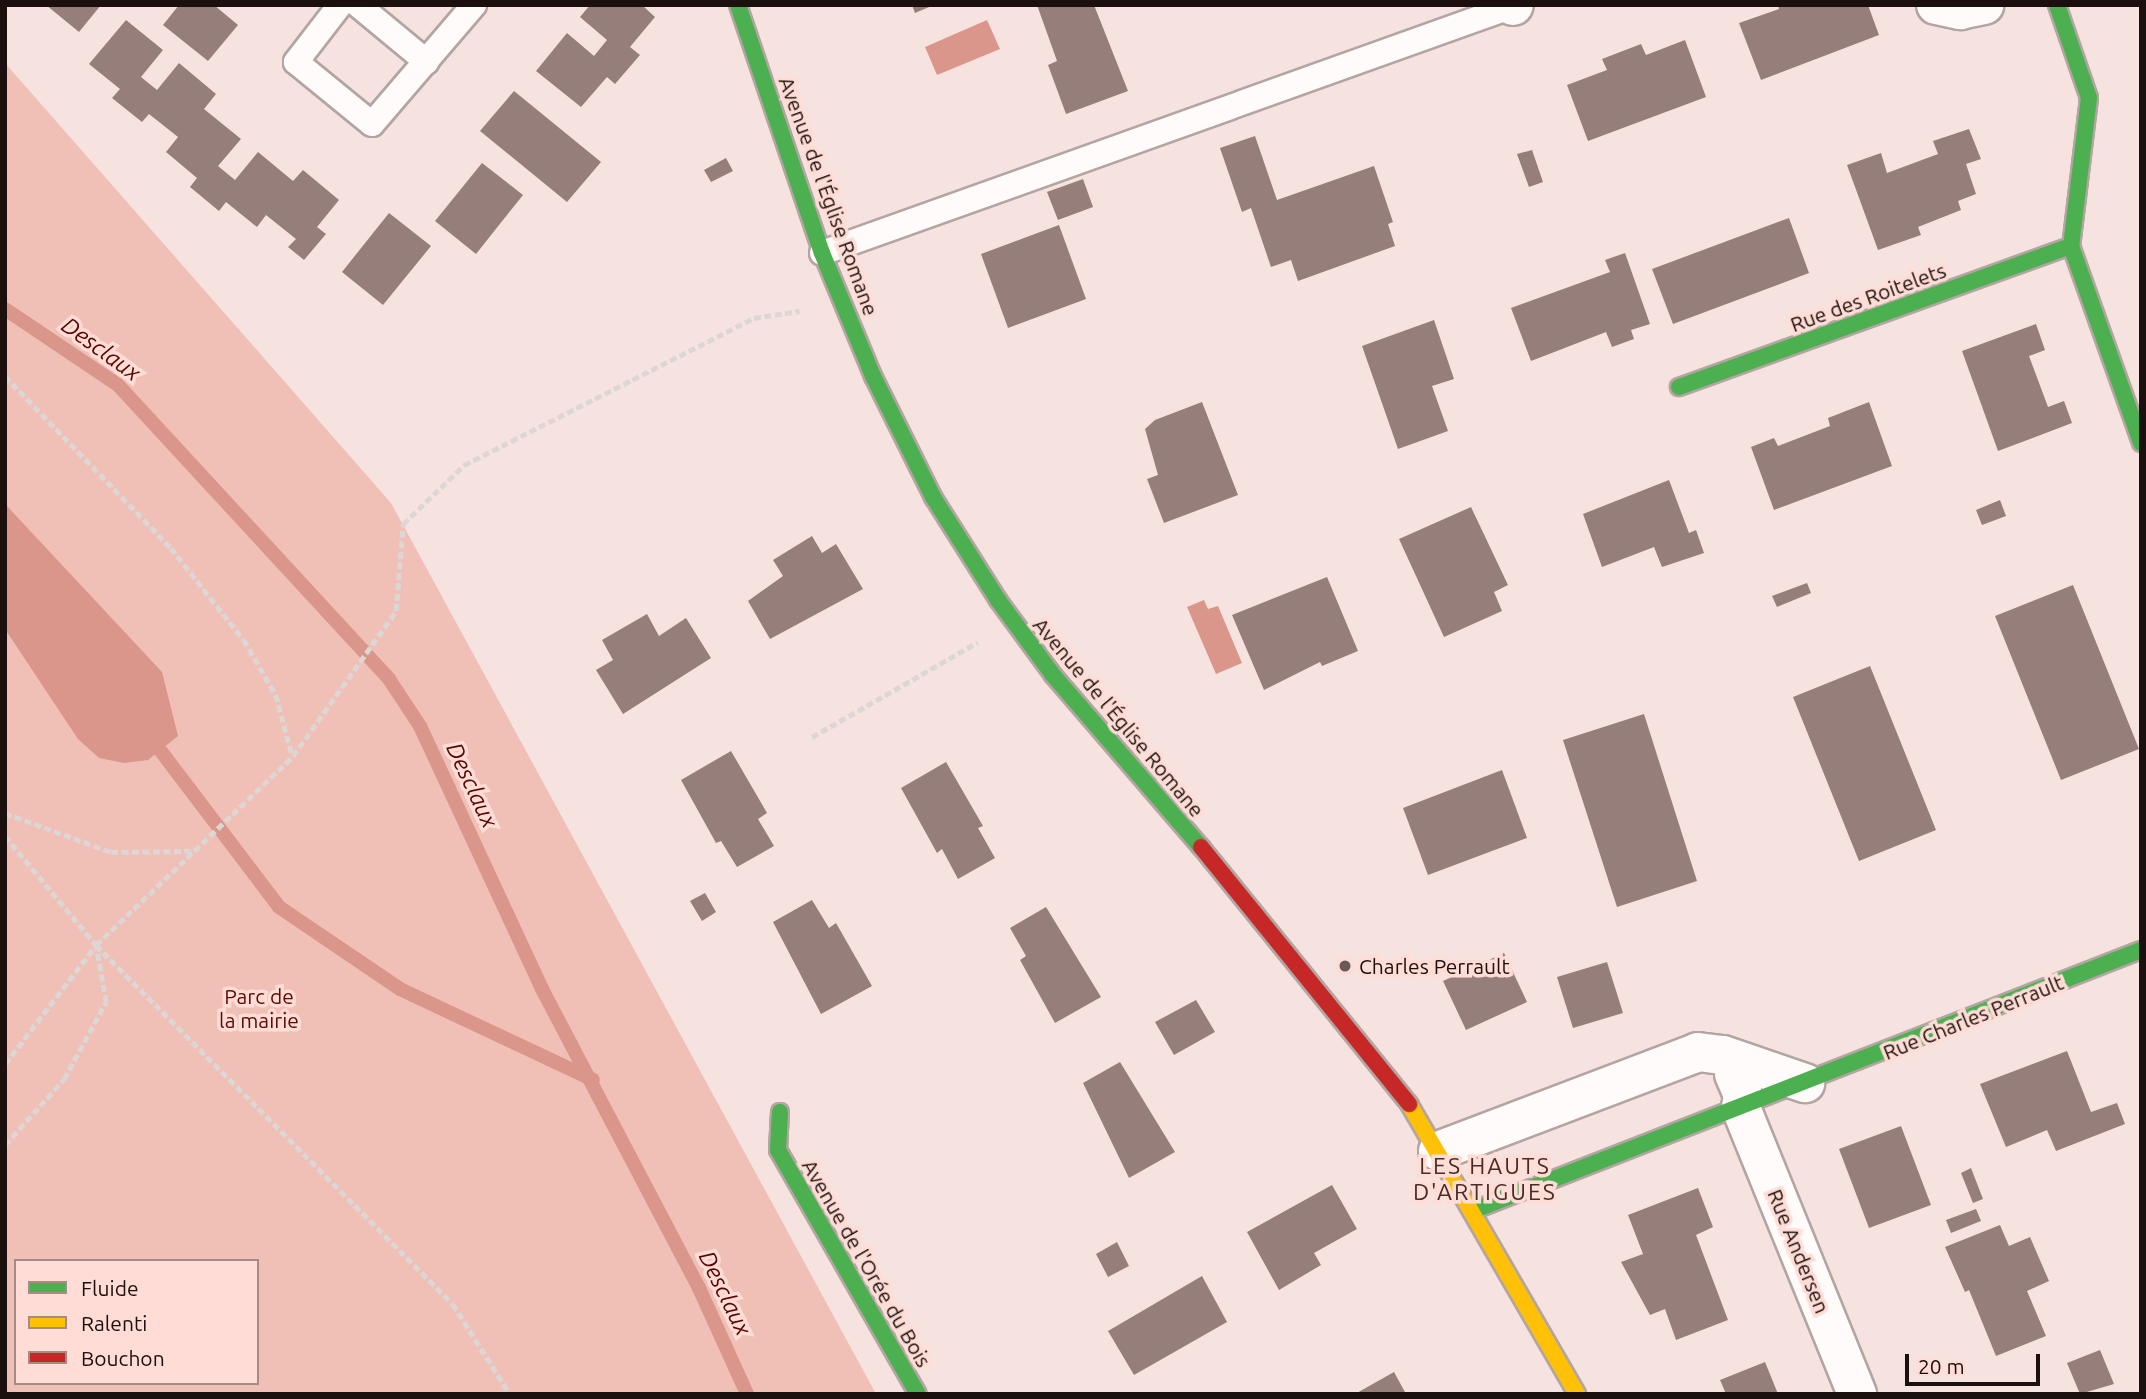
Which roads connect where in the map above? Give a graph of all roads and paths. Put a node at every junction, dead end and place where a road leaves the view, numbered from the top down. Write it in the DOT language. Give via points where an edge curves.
graph roads {
  1 [pos="340,5"];
  2 [pos="358,5"];
  3 [pos="474,5"];
  4 [pos="738,5"];
  5 [pos="1936,5"];
  6 [pos="1984,5"];
  7 [pos="2057,5"];
  8 [pos="1514,6"];
  9 [pos="427,62"];
  10 [pos="2071,246"];
  11 [pos="822,253"];
  12 [pos="845,304"];
  13 [pos="5,376"];
  14 [pos="1679,387"];
  15 [pos="2141,443"];
  16 [pos="1013,622"];
  17 [pos="812,737"];
  18 [pos="293,756"];
  19 [pos="5,813"];
  20 [pos="5,836"];
  21 [pos="194,851"];
  22 [pos="96,945"];
  23 [pos="2141,950"];
  24 [pos="1717,1055"];
  25 [pos="5,1064"];
  26 [pos="1805,1083"];
  27 [pos="1741,1108"];
  28 [pos="780,1112"];
  29 [pos="5,1145"];
  30 [pos="1438,1151"];
  31 [pos="1472,1211"];
  32 [pos="510,1394"];
  33 [pos="918,1394"];
  34 [pos="1577,1394"];
  35 [pos="1857,1394"];
  1 -- 9 [label="lane" via="296,62 373,124"];
  2 -- 9 [label="lane"];
  3 -- 9 [label="lane"];
  4 -- 11 [label="street, Avenue de l'Église Romane"];
  5 -- 6 [label="street" via="1960,10"];
  7 -- 10 [label="street" via="2089,98"];
  8 -- 11 [label="lane"];
  10 -- 14 [label="street, Rue des Roitelets"];
  10 -- 15 [label="street"];
  11 -- 12 [label="street, Avenue de l'Église Romane"];
  12 -- 16 [label="street, Avenue de l'Église Romane" via="905,445"];
  12 -- 18 [label="path" via="754,318 464,465 403,524 396,611"];
  13 -- 18 [label="path" via="172,548 244,640 276,695"];
  16 -- 17 [label="path"];
  16 -- 30 [label="street, Avenue de l'Église Romane" via="1103,736 1365,1045"];
  18 -- 21 [label="path"];
  19 -- 21 [label="path" via="111,852"];
  20 -- 22 [label="path"];
  21 -- 22 [label="path"];
  22 -- 25 [label="path"];
  22 -- 29 [label="path" via="106,1002 64,1079"];
  22 -- 32 [label="path" via="453,1304"];
  23 -- 26 [label="street, Rue Charles Perrault"];
  24 -- 26 [label="street"];
  24 -- 27 [label="street" via="1738,1080"];
  24 -- 30 [label="street" via="1698,1052 1677,1058"];
  26 -- 27 [label="street, Rue Charles Perrault"];
  27 -- 31 [label="street, Rue Charles Perrault"];
  27 -- 35 [label="street, Rue Andersen"];
  28 -- 33 [label="street, Avenue de l'Orée du Bois" via="778,1150"];
  30 -- 31 [label="street, Avenue de l'Église Romane"];
  31 -- 34 [label="street, Avenue de l'Église Romane"];
}
